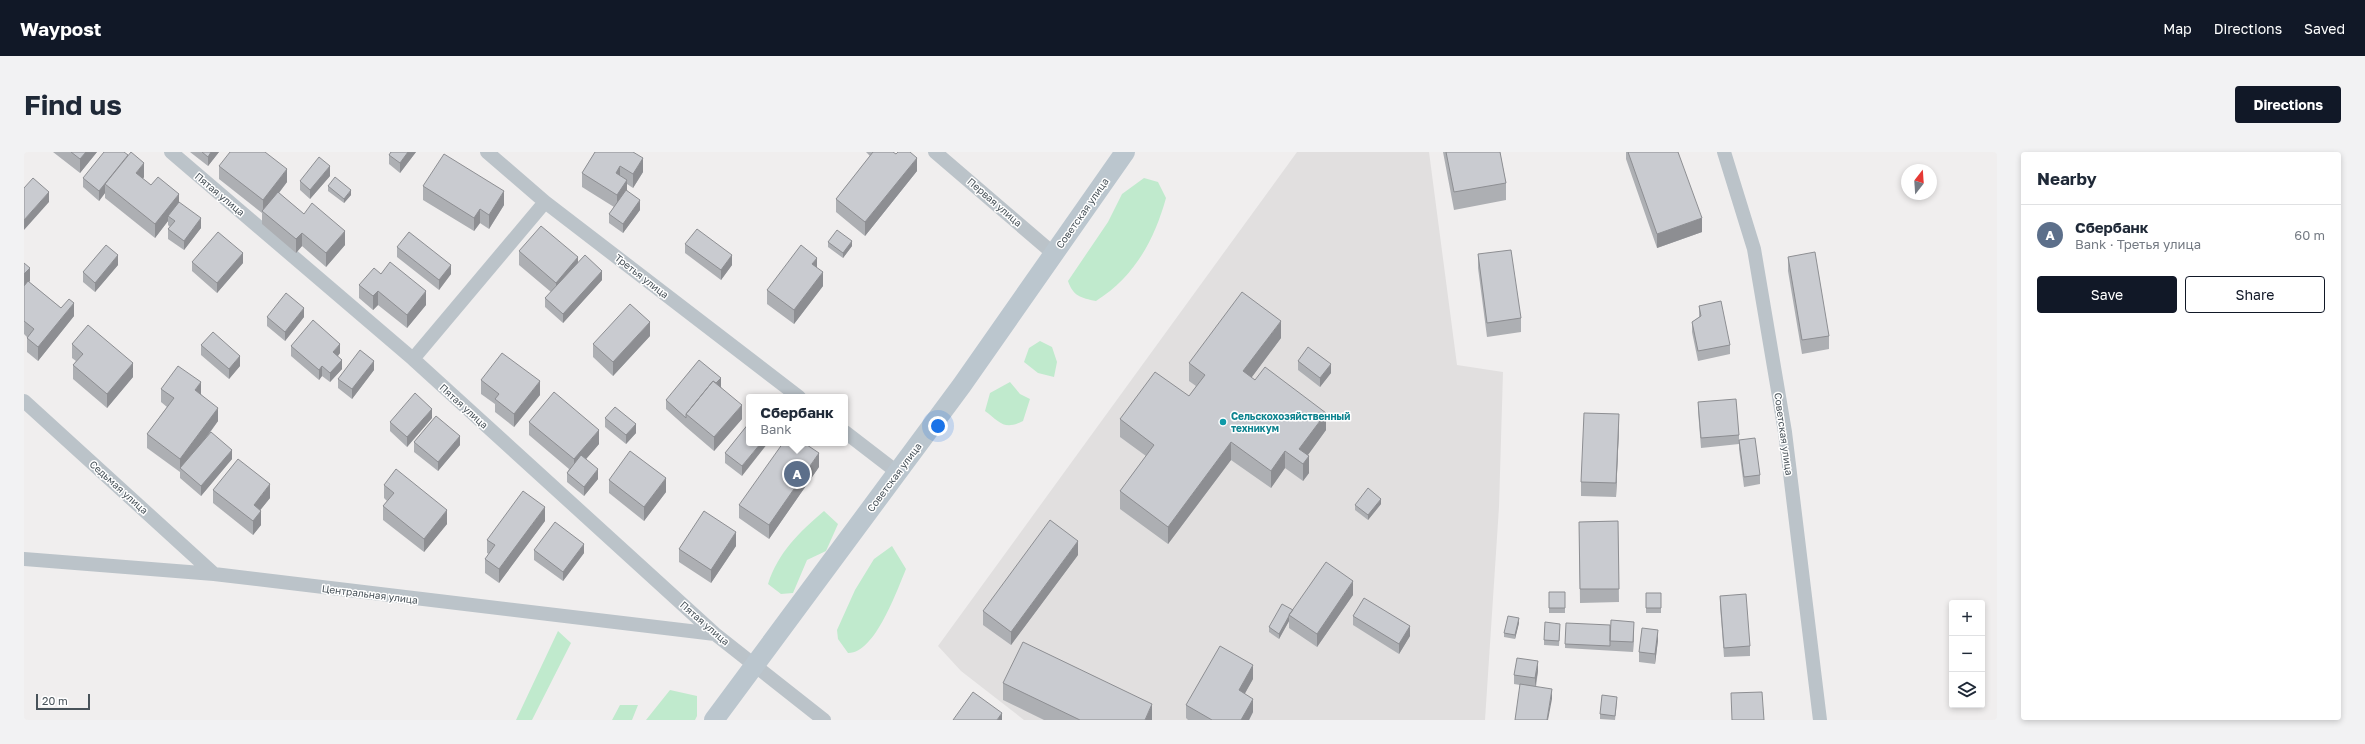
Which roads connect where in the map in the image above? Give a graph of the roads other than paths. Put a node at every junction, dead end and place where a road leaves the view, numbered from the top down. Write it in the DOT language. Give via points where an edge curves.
graph roads {
  1 [pos="171,152"];
  2 [pos="487,152"];
  3 [pos="935,152"];
  4 [pos="1124,152"];
  5 [pos="1724,152"];
  6 [pos="545,202"];
  7 [pos="1054,254"];
  8 [pos="413,359"];
  9 [pos="795,394"];
  10 [pos="24,401"];
  11 [pos="848,434"];
  12 [pos="897,472"];
  13 [pos="24,560"];
  14 [pos="214,574"];
  15 [pos="715,634"];
  16 [pos="754,665"];
  17 [pos="714,720"];
  18 [pos="824,720"];
  19 [pos="1820,720"];
  1 -- 8 [label="street, Пятая улица"];
  2 -- 6 [label="street, Третья улица"];
  3 -- 7 [label="street, Первая улица"];
  4 -- 7 [label="main road, Советская улица"];
  5 -- 19 [label="street, Советская улица" via="1754,249 1785,432"];
  6 -- 8 [label="street"];
  6 -- 9 [label="street, Третья улица"];
  7 -- 12 [label="main road, Советская улица"];
  8 -- 15 [label="street, Пятая улица"];
  10 -- 14 [label="street, Седьмая улица"];
  11 -- 12 [label="street"];
  12 -- 16 [label="main road, Советская улица"];
  13 -- 14 [label="street, Центральная улица"];
  14 -- 15 [label="street, Центральная улица"];
  15 -- 16 [label="street, Пятая улица"];
  16 -- 17 [label="main road, Советская улица"];
  16 -- 18 [label="street, Пятая улица"];
}
